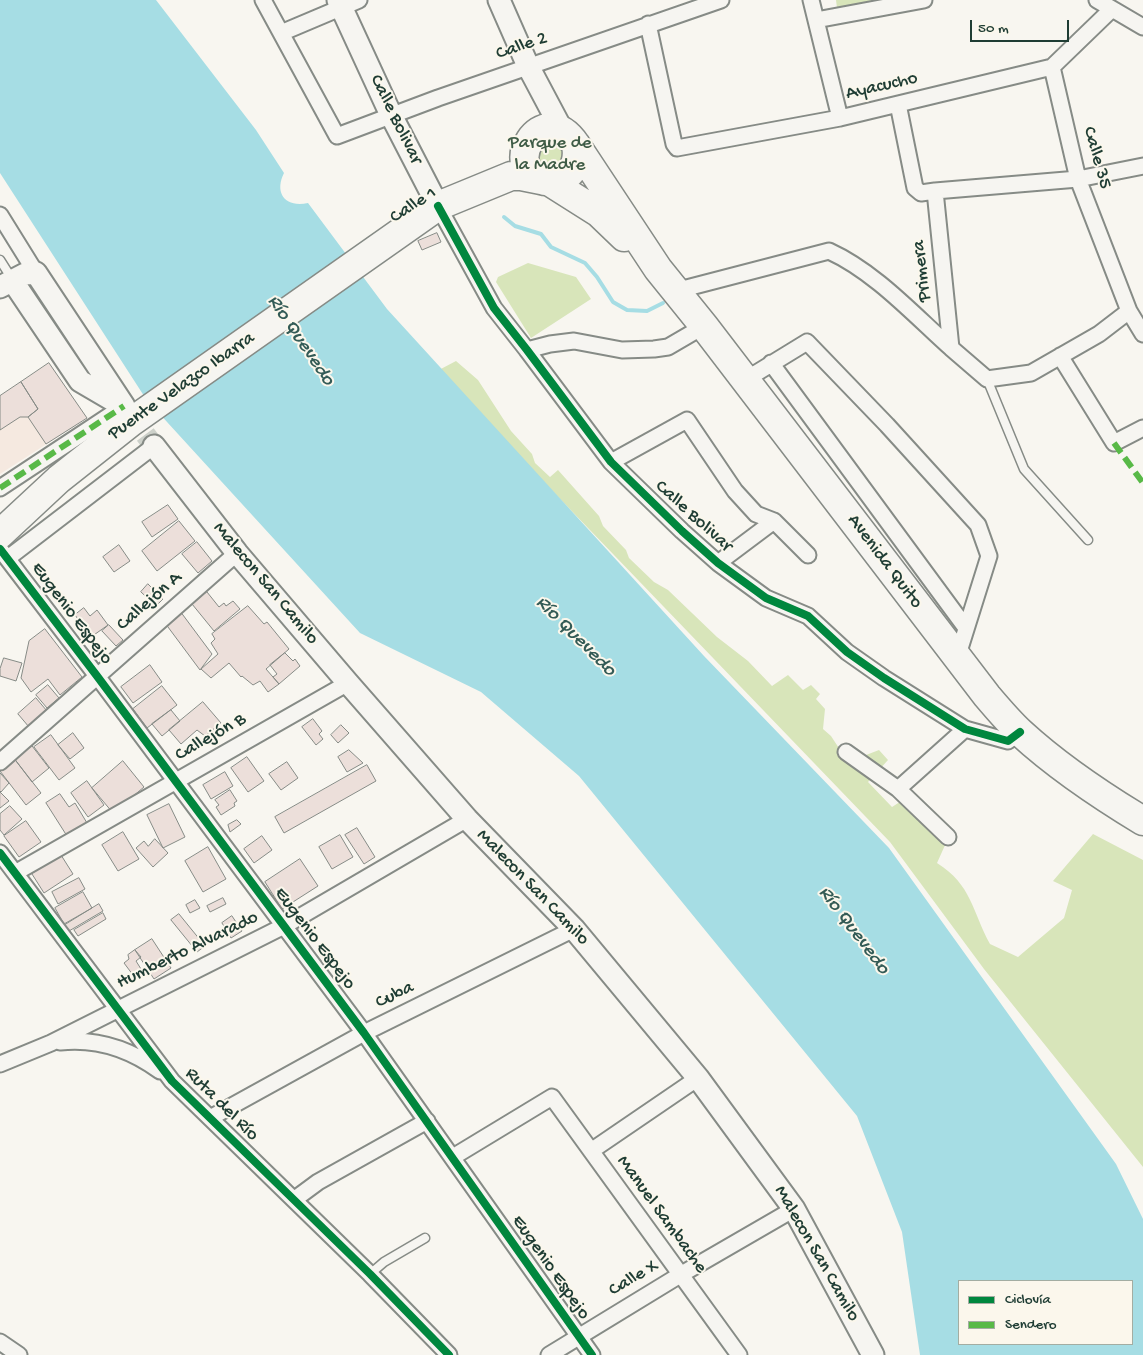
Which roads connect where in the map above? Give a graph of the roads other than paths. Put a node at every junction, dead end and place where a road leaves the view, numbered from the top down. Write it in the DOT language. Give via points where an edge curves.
graph roads {
  1 [pos="263,0"];
  2 [pos="499,0"];
  3 [pos="721,0"];
  4 [pos="811,0"];
  5 [pos="924,0"];
  6 [pos="1098,0"];
  7 [pos="346,2"];
  8 [pos="1112,9"];
  9 [pos="816,20"];
  10 [pos="648,24"];
  11 [pos="1143,27"];
  12 [pos="282,33"];
  13 [pos="528,66"];
  14 [pos="1052,67"];
  15 [pos="898,104"];
  16 [pos="391,116"];
  17 [pos="840,118"];
  18 [pos="569,138"];
  19 [pos="524,153"];
  20 [pos="1143,166"];
  21 [pos="1078,179"];
  22 [pos="546,181"];
  23 [pos="487,186"];
  24 [pos="935,191"];
  25 [pos="438,206"];
  26 [pos="0,215"];
  27 [pos="387,243"];
  28 [pos="0,260"];
  29 [pos="658,269"];
  30 [pos="36,273"];
  31 [pos="6,284"];
  32 [pos="676,291"];
  33 [pos="1129,311"];
  34 [pos="704,326"];
  35 [pos="1143,334"];
  36 [pos="951,348"];
  37 [pos="527,350"];
  38 [pos="1060,356"];
  39 [pos="771,363"];
  40 [pos="986,379"];
  41 [pos="745,380"];
  42 [pos="135,409"];
  43 [pos="1143,428"];
  44 [pos="154,446"];
  45 [pos="611,462"];
  46 [pos="59,479"];
  47 [pos="0,488"];
  48 [pos="0,516"];
  49 [pos="774,521"];
  50 [pos="1088,540"];
  51 [pos="3,547"];
  52 [pos="237,553"];
  53 [pos="808,555"];
  54 [pos="718,563"];
  55 [pos="966,628"];
  56 [pos="957,658"];
  57 [pos="98,676"];
  58 [pos="348,683"];
  59 [pos="965,729"];
  60 [pos="1020,732"];
  61 [pos="846,752"];
  62 [pos="0,762"];
  63 [pos="176,781"];
  64 [pos="898,789"];
  65 [pos="466,819"];
  66 [pos="1143,821"];
  67 [pos="948,838"];
  68 [pos="0,853"];
  69 [pos="16,873"];
  70 [pos="284,926"];
  71 [pos="574,929"];
  72 [pos="117,1009"];
  73 [pos="364,1033"];
  74 [pos="51,1043"];
  75 [pos="0,1064"];
  76 [pos="698,1078"];
  77 [pos="172,1080"];
  78 [pos="210,1118"];
  79 [pos="427,1121"];
  80 [pos="591,1152"];
  81 [pos="453,1157"];
  82 [pos="295,1199"];
  83 [pos="794,1209"];
  84 [pos="425,1238"];
  85 [pos="370,1274"];
  86 [pos="680,1275"];
  87 [pos="579,1336"];
  88 [pos="0,1342"];
  89 [pos="19,1355"];
  90 [pos="449,1355"];
  91 [pos="548,1355"];
  92 [pos="592,1355"];
  93 [pos="739,1355"];
  94 [pos="873,1355"];
  1 -- 12 [label="street"];
  2 -- 13 [label="main road"];
  3 -- 10 [label="street, Calle 2"];
  4 -- 9 [label="street, Ayacucho"];
  5 -- 9 [label="street"];
  6 -- 8 [label="street"];
  7 -- 12 [label="street"];
  7 -- 16 [label="main road, Calle Bolivar"];
  8 -- 11 [label="street"];
  8 -- 14 [label="street"];
  9 -- 17 [label="street, Ayacucho"];
  10 -- 13 [label="street, Calle 2"];
  10 -- 17 [label="street" via="677,148"];
  12 -- 16 [label="street, Calle 2" via="337,136"];
  13 -- 16 [label="street, Calle 2"];
  13 -- 18 [label="main road"];
  14 -- 15 [label="street, Ayacucho"];
  14 -- 21 [label="street, Calle 35"];
  15 -- 17 [label="street, Ayacucho"];
  15 -- 24 [label="street" via="915,188 921,193"];
  16 -- 25 [label="main road, Calle Bolivar"];
  18 -- 19 [label="highway" via="555,128 546,129 530,138"];
  18 -- 22 [label="highway" via="577,154 572,171 558,181"];
  18 -- 29 [label="highway, Avenida Quito"];
  19 -- 22 [label="highway" via="528,170"];
  19 -- 23 [label="highway, Calle 1"];
  20 -- 21 [label="street"];
  21 -- 24 [label="street"];
  21 -- 33 [label="street, Calle 35"];
  22 -- 23 [label="highway, Calle 1" via="512,176"];
  22 -- 29 [label="highway, Avenida Quito" via="599,213"];
  23 -- 25 [label="highway, Calle 1"];
  24 -- 36 [label="street, Primera"];
  25 -- 27 [label="highway, Calle 1"];
  25 -- 37 [label="street, Calle Bolivar" via="494,308"];
  26 -- 30 [label="street"];
  27 -- 42 [label="highway, Puente Velazco Ibarra"];
  28 -- 31 [label="lane"];
  29 -- 32 [label="highway, Avenida Quito"];
  30 -- 31 [label="main road" via="25,274"];
  30 -- 42 [label="main road"];
  31 -- 42 [label="main road" via="80,381"];
  32 -- 34 [label="highway, Avenida Quito"];
  32 -- 36 [label="street" via="830,251 867,272"];
  33 -- 35 [label="street, Calle 35"];
  33 -- 38 [label="street" via="1099,334"];
  34 -- 37 [label="street" via="668,347 654,349 622,350 574,341"];
  34 -- 41 [label="highway, Avenida Quito"];
  36 -- 40 [label="street"];
  37 -- 45 [label="street, Calle Bolivar"];
  38 -- 40 [label="street" via="1031,373"];
  38 -- 43 [label="street" via="1114,443"];
  39 -- 41 [label="street"];
  39 -- 55 [label="street"];
  39 -- 55 [label="street" via="807,342 978,524 989,556"];
  40 -- 50 [label="lane" via="1024,469"];
  41 -- 56 [label="highway, Avenida Quito"];
  42 -- 46 [label="highway, Puente Velazco Ibarra" via="100,445"];
  42 -- 47 [label="street"];
  44 -- 51 [label="street"];
  44 -- 52 [label="main road, Malecon San Camilo"];
  45 -- 49 [label="street" via="687,420 735,492 756,514"];
  45 -- 54 [label="street, Calle Bolivar"];
  46 -- 48 [label="highway"];
  46 -- 51 [label="highway"];
  49 -- 53 [label="street"];
  49 -- 54 [label="street"];
  51 -- 57 [label="street, Eugenio Espejo"];
  52 -- 57 [label="street, Callejón A"];
  52 -- 58 [label="main road, Malecon San Camilo"];
  54 -- 59 [label="street, Calle Bolivar" via="766,598 808,616 862,663"];
  55 -- 56 [label="street"];
  56 -- 60 [label="highway, Avenida Quito"];
  57 -- 62 [label="street, Callejón A"];
  57 -- 63 [label="street, Eugenio Espejo"];
  58 -- 63 [label="street, Callejón B"];
  58 -- 65 [label="main road, Malecon San Camilo"];
  59 -- 60 [label="street, Calle Bolivar" via="1008,741"];
  59 -- 64 [label="street"];
  60 -- 66 [label="highway, Avenida Quito" via="1065,770"];
  61 -- 64 [label="street"];
  63 -- 69 [label="street, Callejón B"];
  63 -- 70 [label="street, Eugenio Espejo"];
  64 -- 67 [label="street"];
  65 -- 70 [label="street, Humberto Alvarado"];
  65 -- 71 [label="main road, Malecon San Camilo"];
  68 -- 69 [label="street, Ruta del Río"];
  69 -- 72 [label="street, Ruta del Río"];
  70 -- 72 [label="street, Humberto Alvarado"];
  70 -- 73 [label="street, Eugenio Espejo"];
  71 -- 73 [label="street, Cuba"];
  71 -- 76 [label="main road, Malecon San Camilo"];
  72 -- 74 [label="street, Humberto Alvarado"];
  72 -- 77 [label="street, Ruta del Río"];
  73 -- 78 [label="street, Cuba"];
  73 -- 79 [label="street, Eugenio Espejo"];
  74 -- 75 [label="street, Humberto Alvarado"];
  74 -- 77 [label="street" via="76,1040 115,1047 134,1054"];
  76 -- 80 [label="street"];
  76 -- 83 [label="main road, Malecon San Camilo"];
  77 -- 78 [label="street, Ruta del Río"];
  78 -- 82 [label="street, Ruta del Río"];
  79 -- 81 [label="street, Eugenio Espejo"];
  79 -- 82 [label="street" via="318,1182"];
  80 -- 81 [label="street, Manuel Sambache" via="552,1097"];
  80 -- 86 [label="street, Manuel Sambache"];
  81 -- 87 [label="street, Eugenio Espejo"];
  82 -- 85 [label="street, Ruta del Río"];
  83 -- 86 [label="street, Calle X"];
  83 -- 94 [label="main road, Malecon San Camilo"];
  84 -- 85 [label="lane"];
  85 -- 90 [label="street, Ruta del Río"];
  86 -- 87 [label="street, Calle X"];
  86 -- 93 [label="street, Manuel Sambache"];
  87 -- 91 [label="street, Calle X"];
  87 -- 92 [label="street, Eugenio Espejo"];
  88 -- 89 [label="street"];
}
